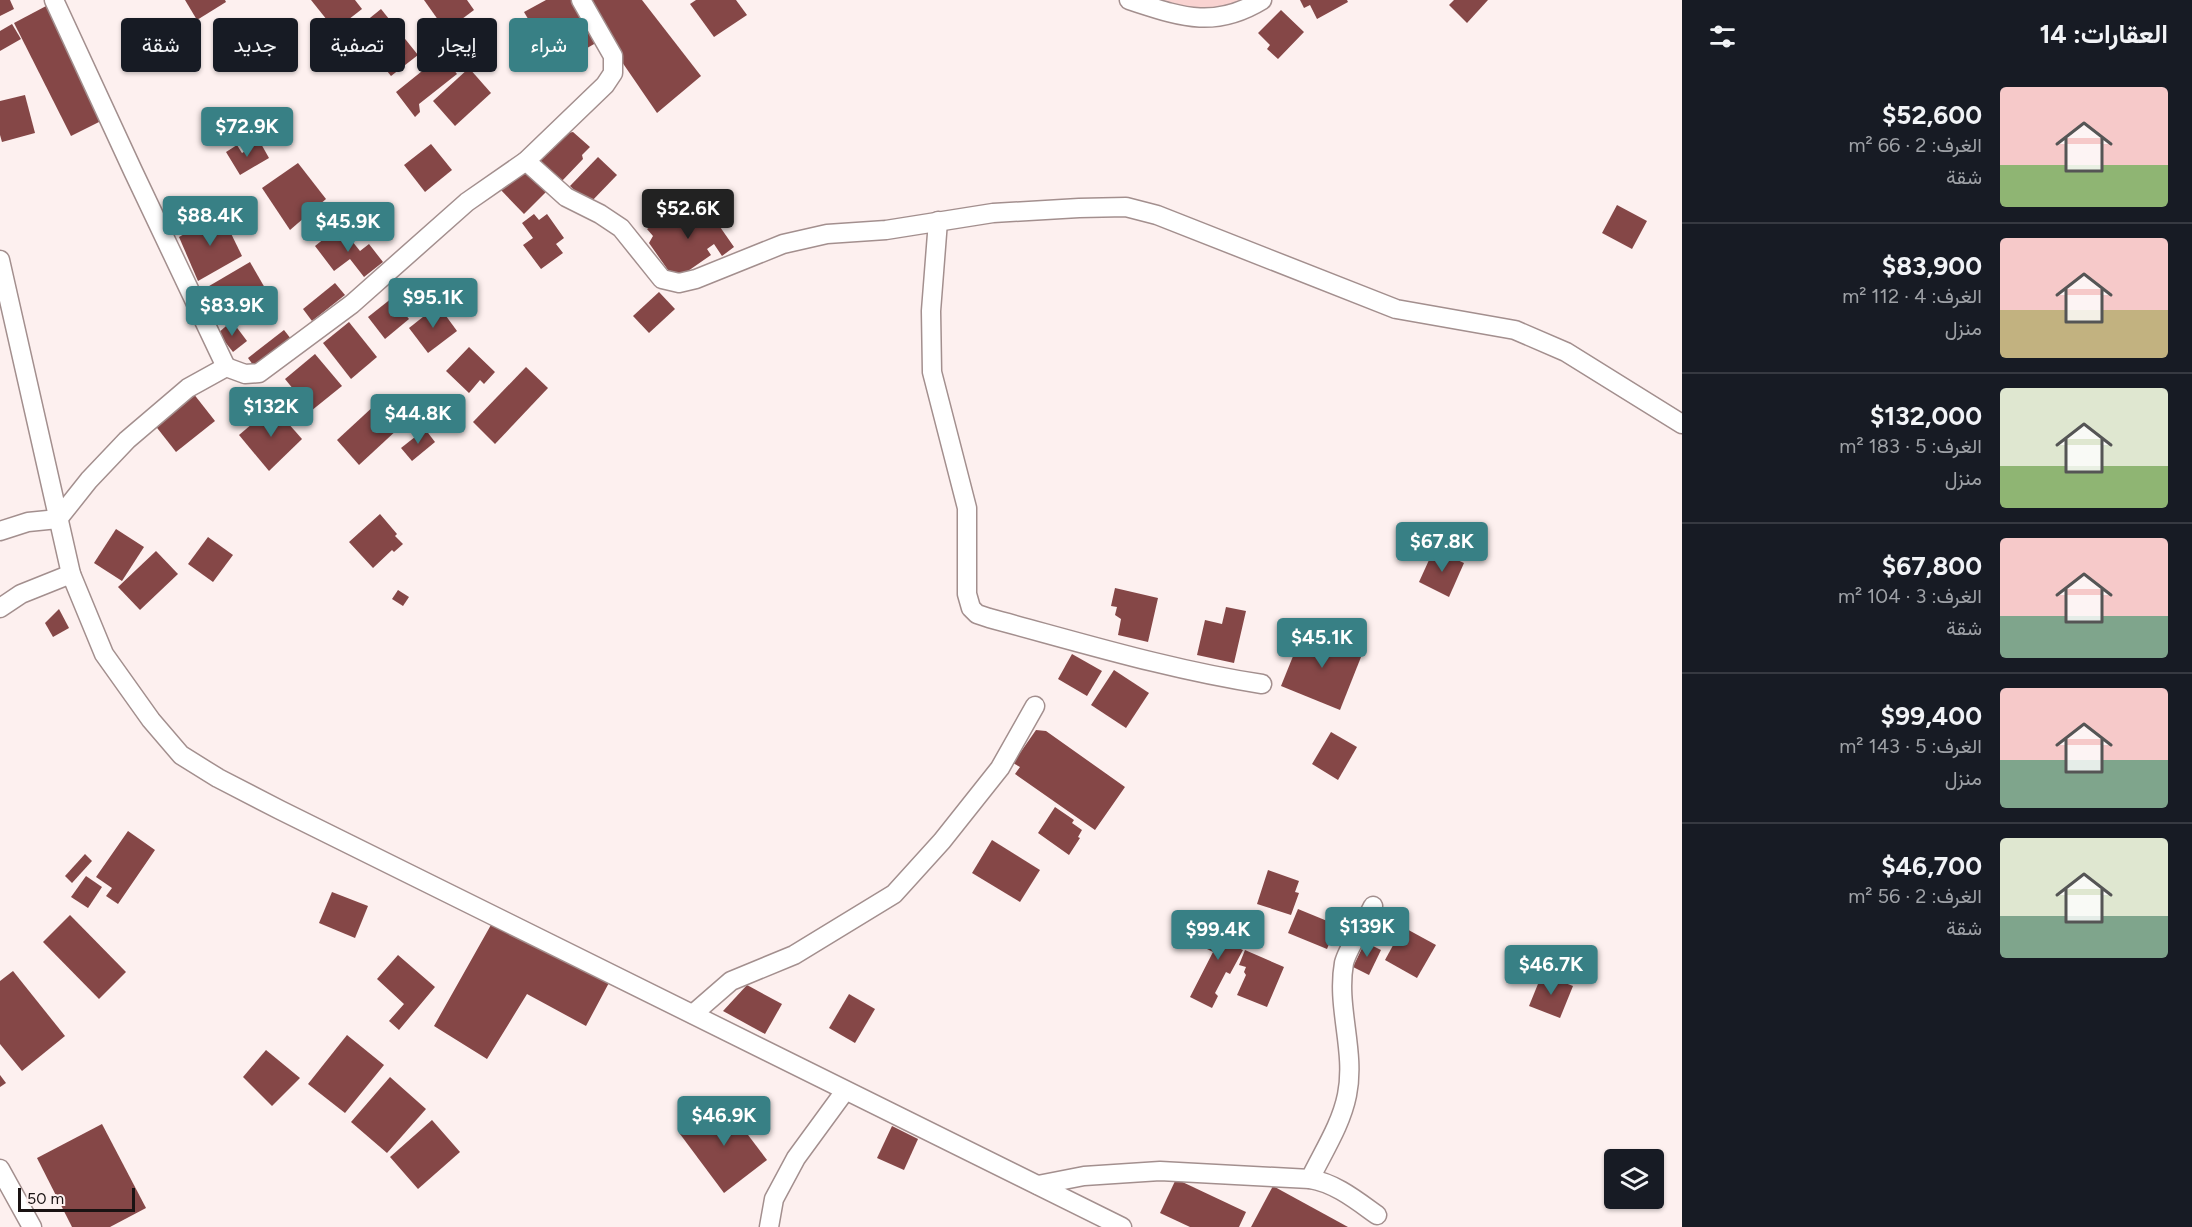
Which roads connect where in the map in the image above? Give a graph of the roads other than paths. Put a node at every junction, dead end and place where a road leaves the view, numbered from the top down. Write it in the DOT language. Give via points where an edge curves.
graph roads {
  1 [pos="54,0"];
  2 [pos="581,0"];
  3 [pos="1129,0"];
  4 [pos="1262,0"];
  5 [pos="526,161"];
  6 [pos="938,220"];
  7 [pos="0,260"];
  8 [pos="226,367"];
  9 [pos="1682,424"];
  10 [pos="58,519"];
  11 [pos="0,531"];
  12 [pos="71,574"];
  13 [pos="0,608"];
  14 [pos="1262,684"];
  15 [pos="1035,706"];
  16 [pos="1373,906"];
  17 [pos="693,1014"];
  18 [pos="845,1091"];
  19 [pos="0,1169"];
  20 [pos="1310,1179"];
  21 [pos="1038,1185"];
  22 [pos="1377,1215"];
  23 [pos="32,1227"];
  24 [pos="769,1227"];
  25 [pos="1122,1227"];
  1 -- 8 [label="street"];
  2 -- 5 [label="street" via="613,56 613,73"];
  3 -- 4 [label="street" via="1183,17 1213,18 1247,9"];
  5 -- 6 [label="street" via="566,197 621,228 662,279 679,283 783,244 827,234 886,230"];
  5 -- 8 [label="street" via="467,202 352,304 259,373 245,374"];
  6 -- 9 [label="street" via="993,213 1126,207 1396,309 1515,330 1566,352"];
  6 -- 14 [label="street" via="932,372 968,508 967,594 971,608 989,618 1099,647"];
  7 -- 10 [label="street"];
  8 -- 10 [label="street" via="188,388 127,440"];
  10 -- 11 [label="street" via="28,522"];
  10 -- 12 [label="street"];
  12 -- 13 [label="street" via="21,594"];
  12 -- 17 [label="street" via="104,654 181,755 280,810"];
  15 -- 17 [label="street" via="1000,768 894,894 794,955 731,981"];
  16 -- 20 [label="street" via="1344,961 1341,992 1349,1057 1347,1095"];
  17 -- 18 [label="street"];
  18 -- 21 [label="street"];
  18 -- 24 [label="street" via="796,1158 774,1199"];
  19 -- 23 [label="street"];
  20 -- 21 [label="street" via="1160,1171 1084,1176"];
  20 -- 22 [label="street" via="1341,1190"];
  21 -- 25 [label="street"];
}
